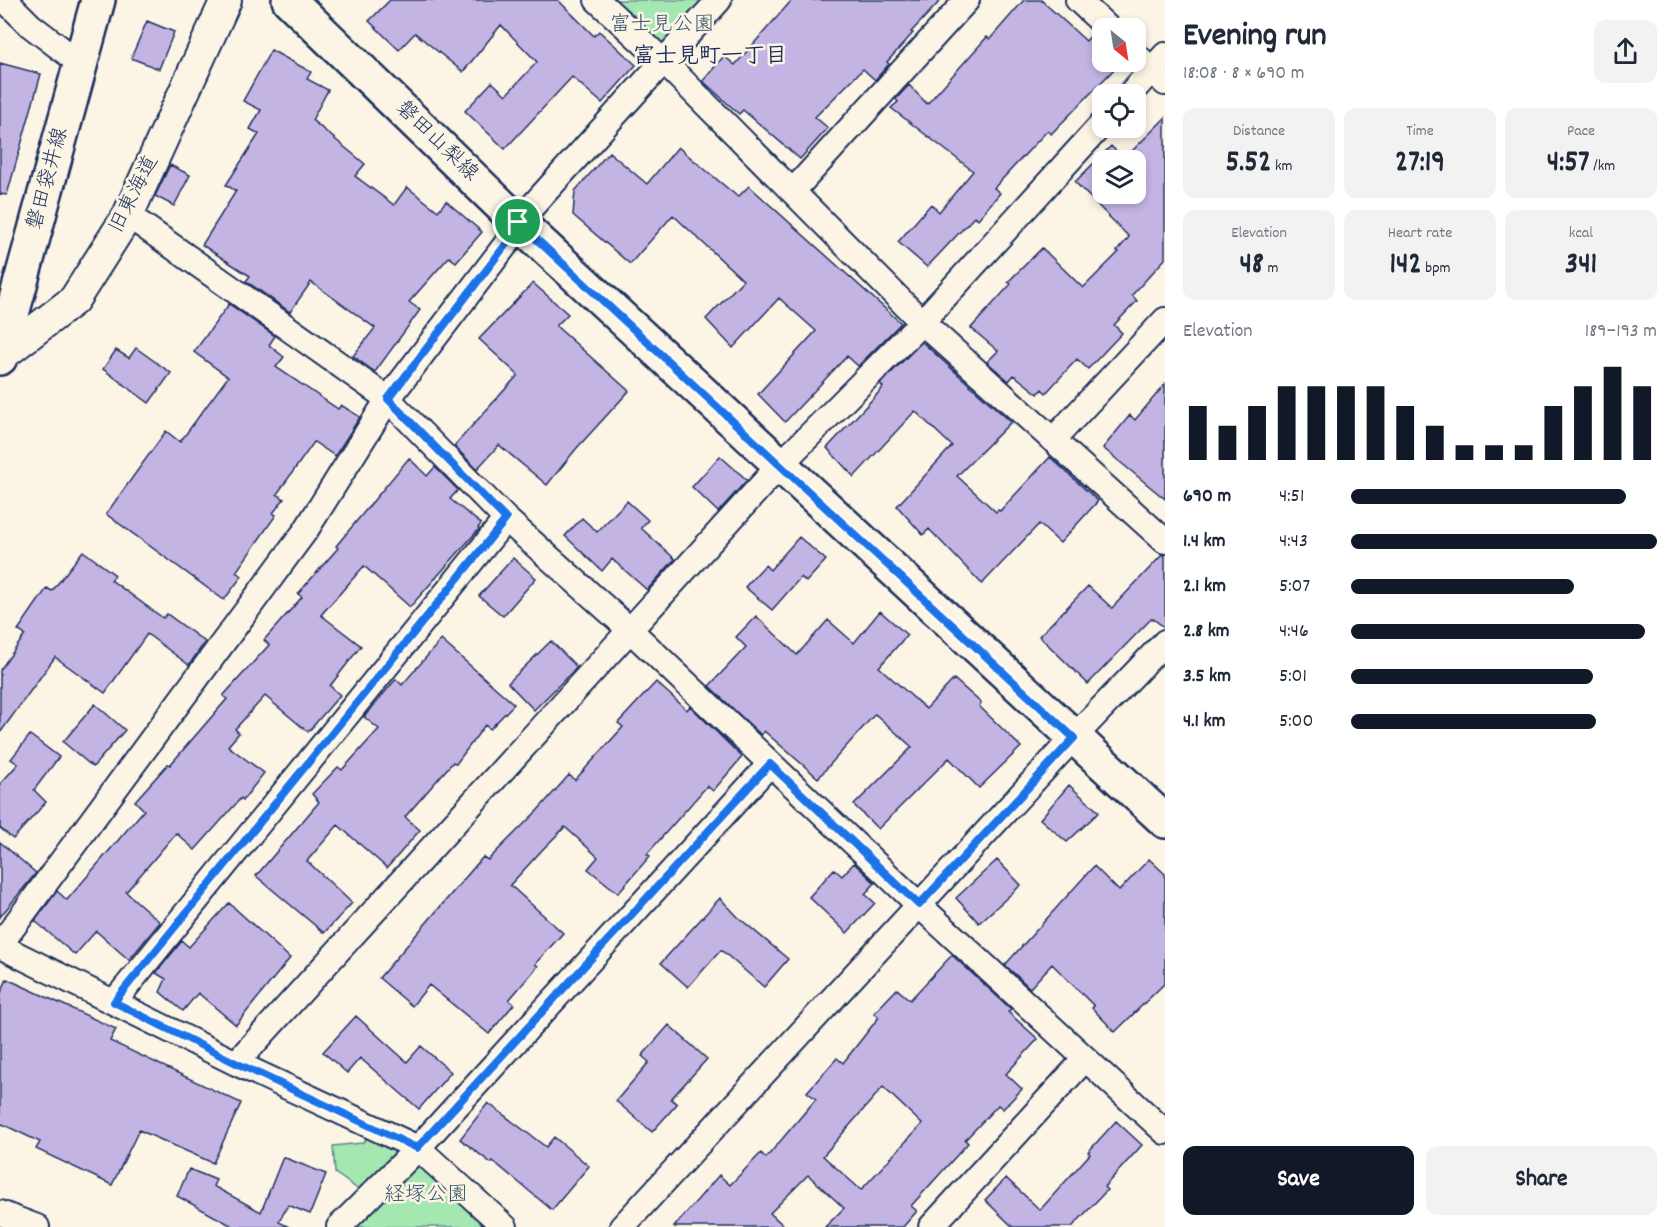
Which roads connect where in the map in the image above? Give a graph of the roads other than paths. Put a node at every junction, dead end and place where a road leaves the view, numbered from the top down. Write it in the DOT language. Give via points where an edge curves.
graph roads {
  1 [pos="5,0"];
  2 [pos="98,0"];
  3 [pos="226,0"];
  4 [pos="289,0"];
  5 [pos="597,0"];
  6 [pos="719,0"];
  7 [pos="967,0"];
  8 [pos="1078,0"];
  9 [pos="1097,18"];
  10 [pos="664,62"];
  11 [pos="81,64"];
  12 [pos="1154,66"];
  13 [pos="1139,84"];
  14 [pos="1092,135"];
  15 [pos="793,191"];
  16 [pos="128,215"];
  17 [pos="518,222"];
  18 [pos="1165,320"];
  19 [pos="922,322"];
  20 [pos="0,358"];
  21 [pos="388,399"];
  22 [pos="1053,440"];
  23 [pos="780,465"];
  24 [pos="506,519"];
  25 [pos="1165,541"];
  26 [pos="629,629"];
  27 [pos="1165,642"];
  28 [pos="1074,738"];
  29 [pos="770,764"];
  30 [pos="1165,821"];
  31 [pos="919,905"];
  32 [pos="0,945"];
  33 [pos="114,1002"];
  34 [pos="1084,1059"];
  35 [pos="236,1063"];
  36 [pos="1165,1132"];
  37 [pos="417,1148"];
  38 [pos="0,1213"];
  39 [pos="37,1227"];
  40 [pos="339,1227"];
  41 [pos="505,1227"];
  42 [pos="622,1227"];
  43 [pos="931,1227"];
  1 -- 11 [label="street" via="30,25"];
  2 -- 11 [label="main road, 磐田袋井線"];
  3 -- 16 [label="street, 旧東海道"];
  4 -- 17 [label="main road, 磐田山梨線"];
  5 -- 10 [label="street"];
  6 -- 10 [label="street"];
  7 -- 15 [label="street"];
  8 -- 9 [label="street"];
  10 -- 15 [label="street"];
  10 -- 17 [label="street"];
  11 -- 20 [label="main road, 磐田袋井線"];
  12 -- 13 [label="street"];
  14 -- 19 [label="street"];
  15 -- 19 [label="street"];
  16 -- 20 [label="street, 旧東海道" via="74,300"];
  16 -- 21 [label="street"];
  17 -- 21 [label="street" via="507,243"];
  17 -- 23 [label="main road, 磐田山梨線"];
  18 -- 22 [label="street"];
  19 -- 22 [label="street"];
  19 -- 23 [label="street"];
  21 -- 24 [label="street"];
  21 -- 32 [label="street" via="306,530"];
  22 -- 25 [label="street"];
  23 -- 26 [label="street"];
  23 -- 28 [label="main road, 磐田山梨線"];
  24 -- 26 [label="street"];
  24 -- 33 [label="street"];
  26 -- 29 [label="street"];
  26 -- 35 [label="street"];
  27 -- 28 [label="street"];
  28 -- 30 [label="main road, 磐田山梨線"];
  28 -- 31 [label="street"];
  29 -- 31 [label="street"];
  29 -- 37 [label="street"];
  31 -- 34 [label="street"];
  31 -- 42 [label="street"];
  32 -- 33 [label="street"];
  33 -- 35 [label="street"];
  34 -- 36 [label="street"];
  34 -- 43 [label="street"];
  35 -- 37 [label="street"];
  37 -- 40 [label="street"];
  37 -- 41 [label="street"];
  38 -- 39 [label="street"];
}
